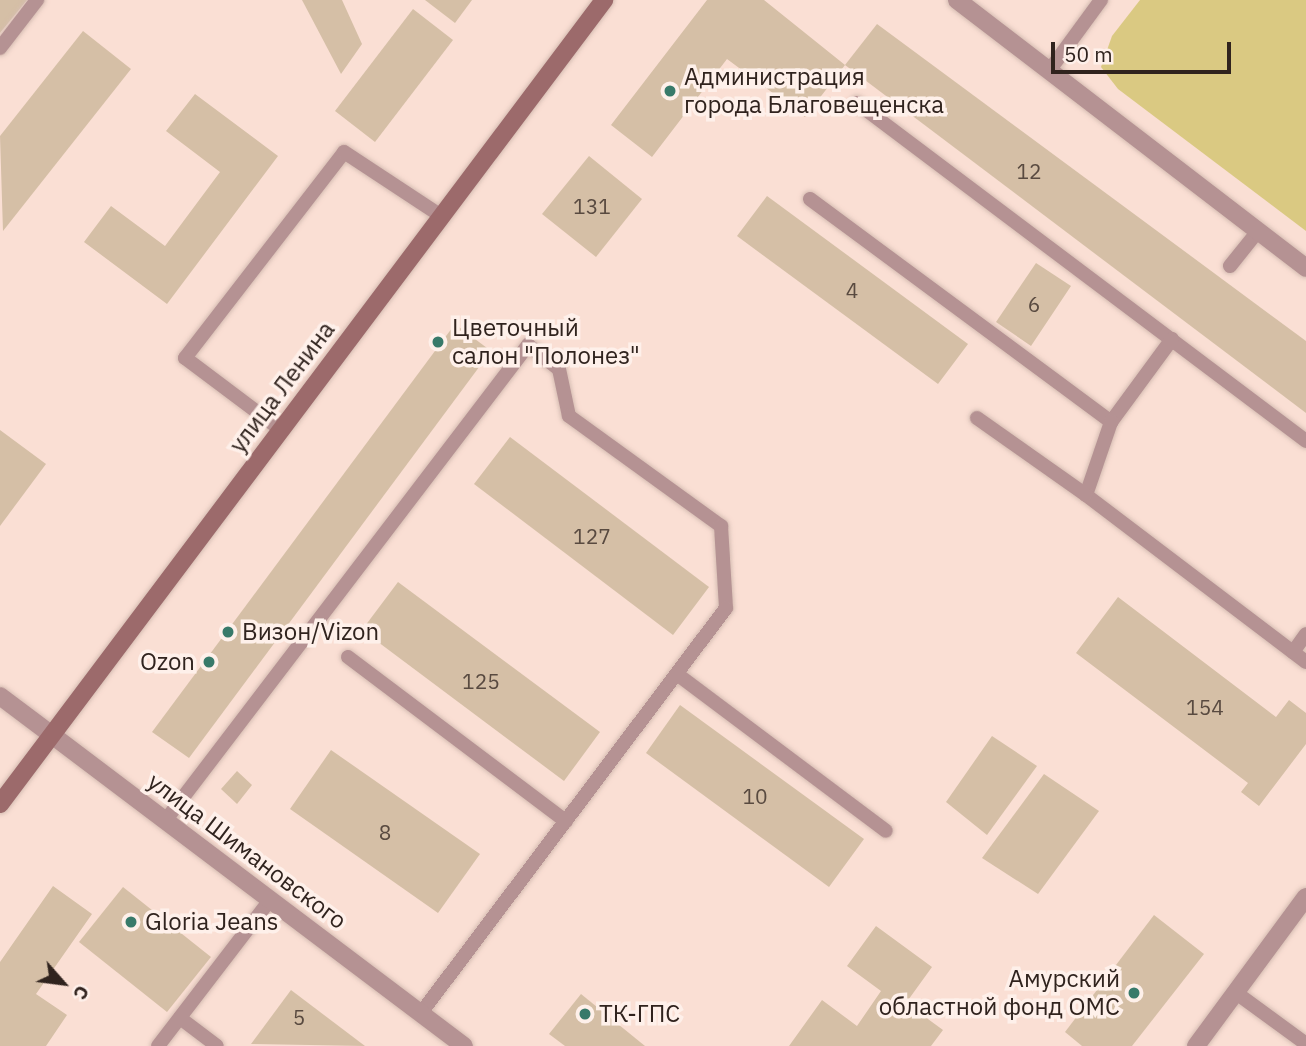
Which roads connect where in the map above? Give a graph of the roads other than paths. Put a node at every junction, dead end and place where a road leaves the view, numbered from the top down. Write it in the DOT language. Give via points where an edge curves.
graph roads {
  1 [pos="37,0"];
  2 [pos="604,0"];
  3 [pos="957,0"];
  4 [pos="1101,0"];
  5 [pos="0,48"];
  6 [pos="1049,71"];
  7 [pos="857,103"];
  8 [pos="810,199"];
  9 [pos="442,216"];
  10 [pos="1258,231"];
  11 [pos="1230,266"];
  12 [pos="1306,268"];
  13 [pos="1172,339"];
  14 [pos="977,418"];
  15 [pos="1111,422"];
  16 [pos="281,429"];
  17 [pos="1306,441"];
  18 [pos="1086,495"];
  19 [pos="1306,634"];
  20 [pos="1293,652"];
  21 [pos="348,657"];
  22 [pos="1306,662"];
  23 [pos="677,674"];
  24 [pos="0,696"];
  25 [pos="52,735"];
  26 [pos="0,804"];
  27 [pos="165,821"];
  28 [pos="566,821"];
  29 [pos="887,831"];
  30 [pos="1306,897"];
  31 [pos="270,900"];
  32 [pos="1235,992"];
  33 [pos="421,1013"];
  34 [pos="180,1018"];
  35 [pos="1306,1045"];
  36 [pos="158,1046"];
  37 [pos="217,1046"];
  38 [pos="464,1046"];
  39 [pos="1196,1046"];
  1 -- 5 [label="lane"];
  2 -- 9 [label="main road, улица Ленина"];
  3 -- 6 [label="street"];
  4 -- 6 [label="lane"];
  6 -- 10 [label="street"];
  7 -- 13 [label="lane"];
  8 -- 15 [label="lane"];
  9 -- 16 [label="main road, улица Ленина"];
  9 -- 16 [label="lane" via="344,152 185,358"];
  10 -- 11 [label="lane"];
  10 -- 12 [label="street"];
  13 -- 15 [label="lane"];
  13 -- 17 [label="lane"];
  14 -- 18 [label="lane"];
  15 -- 18 [label="lane"];
  16 -- 25 [label="main road, улица Ленина"];
  18 -- 20 [label="lane"];
  19 -- 20 [label="lane"];
  20 -- 22 [label="lane"];
  21 -- 28 [label="lane"];
  23 -- 27 [label="lane" via="726,608 721,526 569,416 559,369 528,345"];
  23 -- 28 [label="lane"];
  23 -- 29 [label="lane"];
  24 -- 25 [label="street, улица Шимановского"];
  25 -- 26 [label="main road, улица Ленина"];
  25 -- 27 [label="street, улица Шимановского"];
  27 -- 31 [label="street, улица Шимановского"];
  28 -- 33 [label="lane"];
  30 -- 32 [label="street"];
  31 -- 33 [label="street, улица Шимановского"];
  31 -- 34 [label="lane"];
  32 -- 35 [label="lane"];
  32 -- 39 [label="street"];
  33 -- 38 [label="street, улица Шимановского"];
  34 -- 36 [label="lane"];
  34 -- 37 [label="lane"];
}
